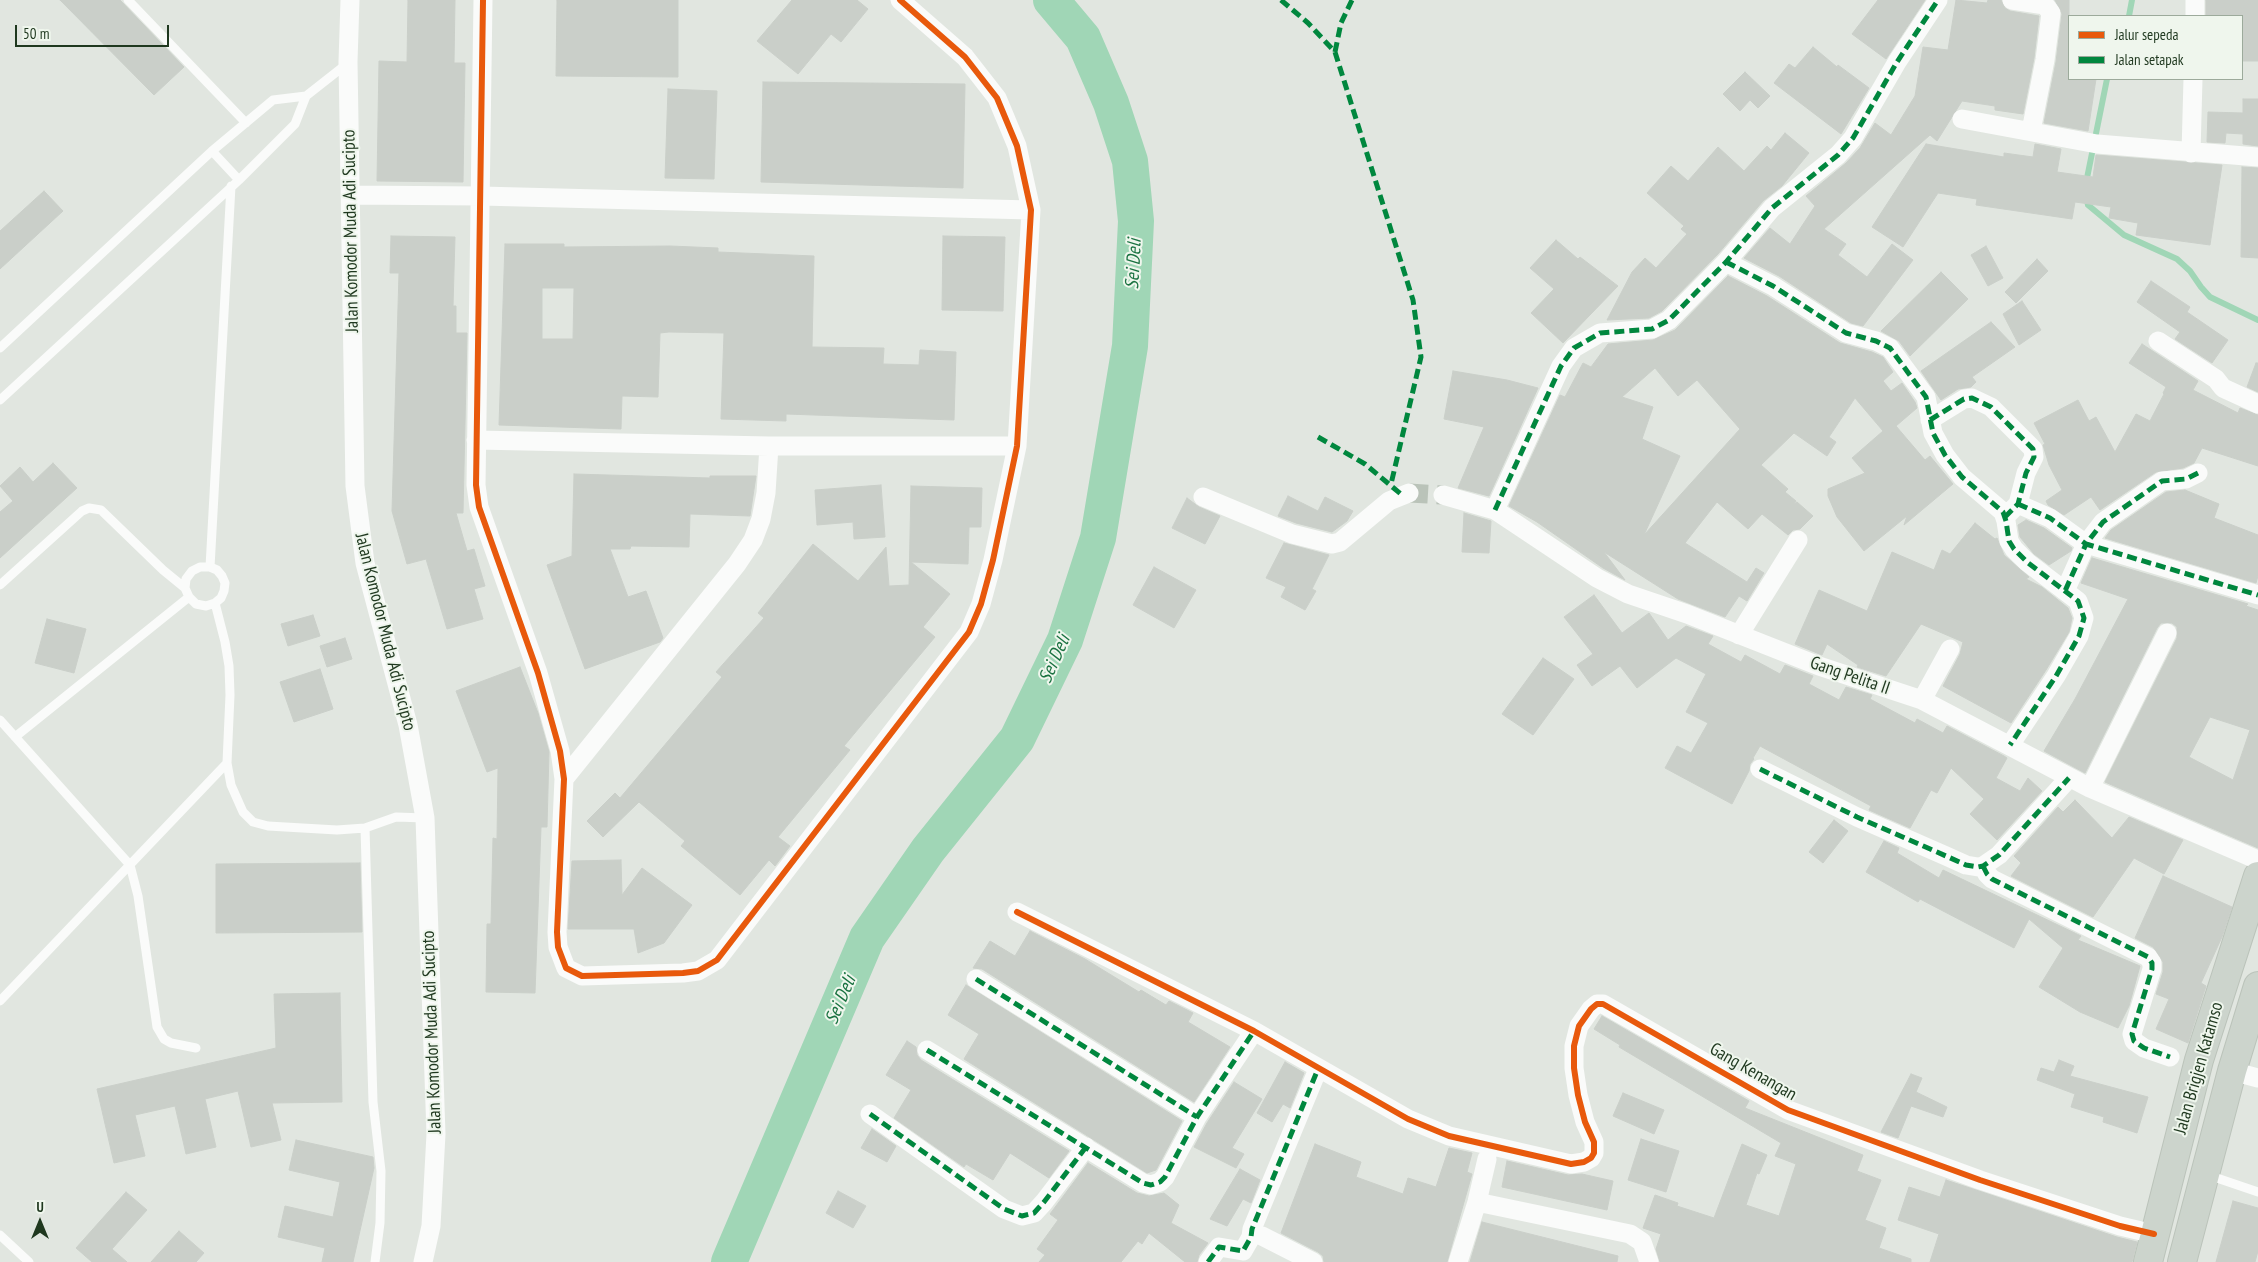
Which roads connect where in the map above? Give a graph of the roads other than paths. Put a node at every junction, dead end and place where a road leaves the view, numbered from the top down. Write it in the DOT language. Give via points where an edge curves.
graph roads {
  1 [pos="128,0"];
  2 [pos="350,0"];
  3 [pos="483,0"];
  4 [pos="900,0"];
  5 [pos="1938,0"];
  6 [pos="2012,0"];
  7 [pos="2195,0"];
  8 [pos="2195,15"];
  9 [pos="348,62"];
  10 [pos="2193,80"];
  11 [pos="306,96"];
  12 [pos="1962,119"];
  13 [pos="246,123"];
  14 [pos="2031,131"];
  15 [pos="212,151"];
  16 [pos="2192,153"];
  17 [pos="2258,157"];
  18 [pos="235,183"];
  19 [pos="351,195"];
  20 [pos="481,196"];
  21 [pos="1031,210"];
  22 [pos="1726,262"];
  23 [pos="2158,341"];
  24 [pos="0,348"];
  25 [pos="0,400"];
  26 [pos="2258,404"];
  27 [pos="1930,420"];
  28 [pos="476,440"];
  29 [pos="769,446"];
  30 [pos="1017,446"];
  31 [pos="2198,473"];
  32 [pos="1409,493"];
  33 [pos="1444,494"];
  34 [pos="1204,497"];
  35 [pos="1494,510"];
  36 [pos="2011,510"];
  37 [pos="1798,540"];
  38 [pos="2086,544"];
  39 [pos="210,567"];
  40 [pos="0,584"];
  41 [pos="2064,592"];
  42 [pos="187,593"];
  43 [pos="2258,595"];
  44 [pos="215,603"];
  45 [pos="2167,633"];
  46 [pos="1739,636"];
  47 [pos="1950,649"];
  48 [pos="1922,700"];
  49 [pos="0,720"];
  50 [pos="14,737"];
  51 [pos="2010,745"];
  52 [pos="227,763"];
  53 [pos="1760,769"];
  54 [pos="2069,778"];
  55 [pos="564,779"];
  56 [pos="2090,788"];
  57 [pos="425,818"];
  58 [pos="365,828"];
  59 [pos="2258,860"];
  60 [pos="130,865"];
  61 [pos="1983,866"];
  62 [pos="2258,876"];
  63 [pos="1016,912"];
  64 [pos="976,979"];
  65 [pos="2258,986"];
  66 [pos="0,1001"];
  67 [pos="1254,1031"];
  68 [pos="196,1048"];
  69 [pos="927,1050"];
  70 [pos="2170,1057"];
  71 [pos="1318,1069"];
  72 [pos="2232,1071"];
  73 [pos="2258,1078"];
  74 [pos="870,1114"];
  75 [pos="1197,1117"];
  76 [pos="1086,1147"];
  77 [pos="1490,1153"];
  78 [pos="2205,1174"];
  79 [pos="2258,1192"];
  80 [pos="1477,1202"];
  81 [pos="2154,1234"];
  82 [pos="0,1235"];
  83 [pos="1262,1236"];
  84 [pos="29,1262"];
  85 [pos="375,1262"];
  86 [pos="423,1262"];
  87 [pos="1208,1262"];
  88 [pos="1313,1262"];
  89 [pos="1458,1262"];
  90 [pos="1649,1262"];
  91 [pos="2148,1262"];
  92 [pos="2182,1262"];
  1 -- 13 [label="lane"];
  2 -- 9 [label="street, Jalan Komodor Muda Adi Sucipto"];
  3 -- 20 [label="street"];
  4 -- 21 [label="street" via="965,57 997,98 1016,146"];
  5 -- 22 [label="street" via="1853,138 1838,155 1772,208"];
  6 -- 14 [label="street" via="2045,5 2051,13"];
  7 -- 8 [label="street"];
  9 -- 11 [label="lane"];
  9 -- 19 [label="street, Jalan Komodor Muda Adi Sucipto"];
  10 -- 16 [label="street"];
  11 -- 13 [label="lane" via="273,100"];
  11 -- 18 [label="lane" via="295,124"];
  12 -- 14 [label="street"];
  13 -- 15 [label="lane"];
  14 -- 16 [label="street" via="2097,144"];
  15 -- 18 [label="lane"];
  15 -- 24 [label="lane"];
  16 -- 17 [label="street"];
  18 -- 25 [label="lane"];
  18 -- 39 [label="lane"];
  19 -- 20 [label="street"];
  19 -- 57 [label="street, Jalan Komodor Muda Adi Sucipto" via="355,486 360,530 365,563 408,725"];
  20 -- 21 [label="street"];
  20 -- 28 [label="street"];
  21 -- 30 [label="street"];
  22 -- 27 [label="street" via="1773,286 1846,333 1890,348 1926,397"];
  22 -- 35 [label="street" via="1669,320 1652,329 1600,333 1574,348 1561,366"];
  23 -- 26 [label="street" via="2216,379 2223,388"];
  27 -- 36 [label="street" via="1933,433 1962,477"];
  27 -- 36 [label="street" via="1964,399 1978,400 1991,407 2034,452"];
  28 -- 29 [label="street"];
  28 -- 55 [label="street" via="479,507 538,673 560,751"];
  29 -- 30 [label="street"];
  29 -- 55 [label="street" via="766,493 753,540"];
  30 -- 55 [label="street" via="993,560 981,604 968,632 710,966 683,973 582,976 566,968 558,947 557,932"];
  31 -- 38 [label="street" via="2186,479 2162,481 2103,522"];
  32 -- 34 [label="street" via="1389,501 1338,543 1325,544 1292,534"];
  33 -- 35 [label="street, Gang Pelita II"];
  35 -- 46 [label="street, Gang Pelita II" via="1597,578 1628,594"];
  36 -- 38 [label="street" via="2050,518"];
  36 -- 41 [label="street" via="2009,541 2014,549"];
  37 -- 46 [label="street"];
  38 -- 41 [label="street"];
  38 -- 43 [label="street"];
  39 -- 42 [label="lane" via="192,571 186,579"];
  39 -- 44 [label="lane" via="222,576 225,583 221,598"];
  40 -- 42 [label="lane" via="89,508 101,510"];
  41 -- 51 [label="street" via="2078,601 2082,608 2082,627 2056,676"];
  42 -- 44 [label="lane" via="196,604 206,606"];
  42 -- 50 [label="lane"];
  44 -- 52 [label="lane" via="229,666"];
  45 -- 56 [label="street"];
  46 -- 48 [label="street, Gang Pelita II"];
  47 -- 48 [label="street"];
  48 -- 51 [label="street, Gang Pelita II"];
  49 -- 50 [label="lane"];
  50 -- 60 [label="lane"];
  51 -- 54 [label="street, Gang Pelita II"];
  52 -- 58 [label="lane" via="236,798 253,822 337,830"];
  52 -- 60 [label="lane"];
  53 -- 61 [label="street" via="1857,817 1966,865"];
  54 -- 56 [label="street, Gang Pelita II"];
  54 -- 61 [label="street" via="1999,855"];
  56 -- 59 [label="street, Gang Pelita II"];
  57 -- 58 [label="lane" via="396,817"];
  57 -- 86 [label="street, Jalan Komodor Muda Adi Sucipto" via="436,1134 431,1226"];
  58 -- 85 [label="lane" via="373,1102 381,1171"];
  60 -- 66 [label="lane"];
  60 -- 68 [label="lane" via="138,896 157,1027 164,1039 171,1043"];
  61 -- 70 [label="street" via="1992,879 2148,957 2152,969 2132,1034 2134,1041 2144,1048"];
  62 -- 81 [label="main road, Jalan Brigjen Katamso" via="2199,1060"];
  63 -- 67 [label="street"];
  64 -- 75 [label="street"];
  65 -- 72 [label="main road, Jalan Brigjen Katamso"];
  67 -- 71 [label="street"];
  67 -- 75 [label="street"];
  69 -- 76 [label="street"];
  71 -- 77 [label="street" via="1424,1126"];
  71 -- 87 [label="street" via="1252,1229 1252,1237 1243,1251 1219,1248"];
  72 -- 73 [label="street"];
  72 -- 78 [label="main road, Jalan Brigjen Katamso"];
  74 -- 76 [label="street" via="1004,1209 1022,1216 1039,1208"];
  75 -- 76 [label="street" via="1165,1177 1155,1184 1143,1183"];
  77 -- 80 [label="street"];
  77 -- 81 [label="street, Gang Kenangan" via="1571,1164 1591,1158 1594,1142 1578,1095 1574,1046 1579,1026 1591,1009 1603,1004 1788,1110 1980,1180"];
  78 -- 79 [label="lane"];
  78 -- 92 [label="main road, Jalan Brigjen Katamso"];
  80 -- 89 [label="street"];
  80 -- 90 [label="street" via="1630,1234 1642,1242"];
  81 -- 91 [label="main road, Jalan Brigjen Katamso"];
  82 -- 84 [label="lane"];
  83 -- 88 [label="street"];
}
